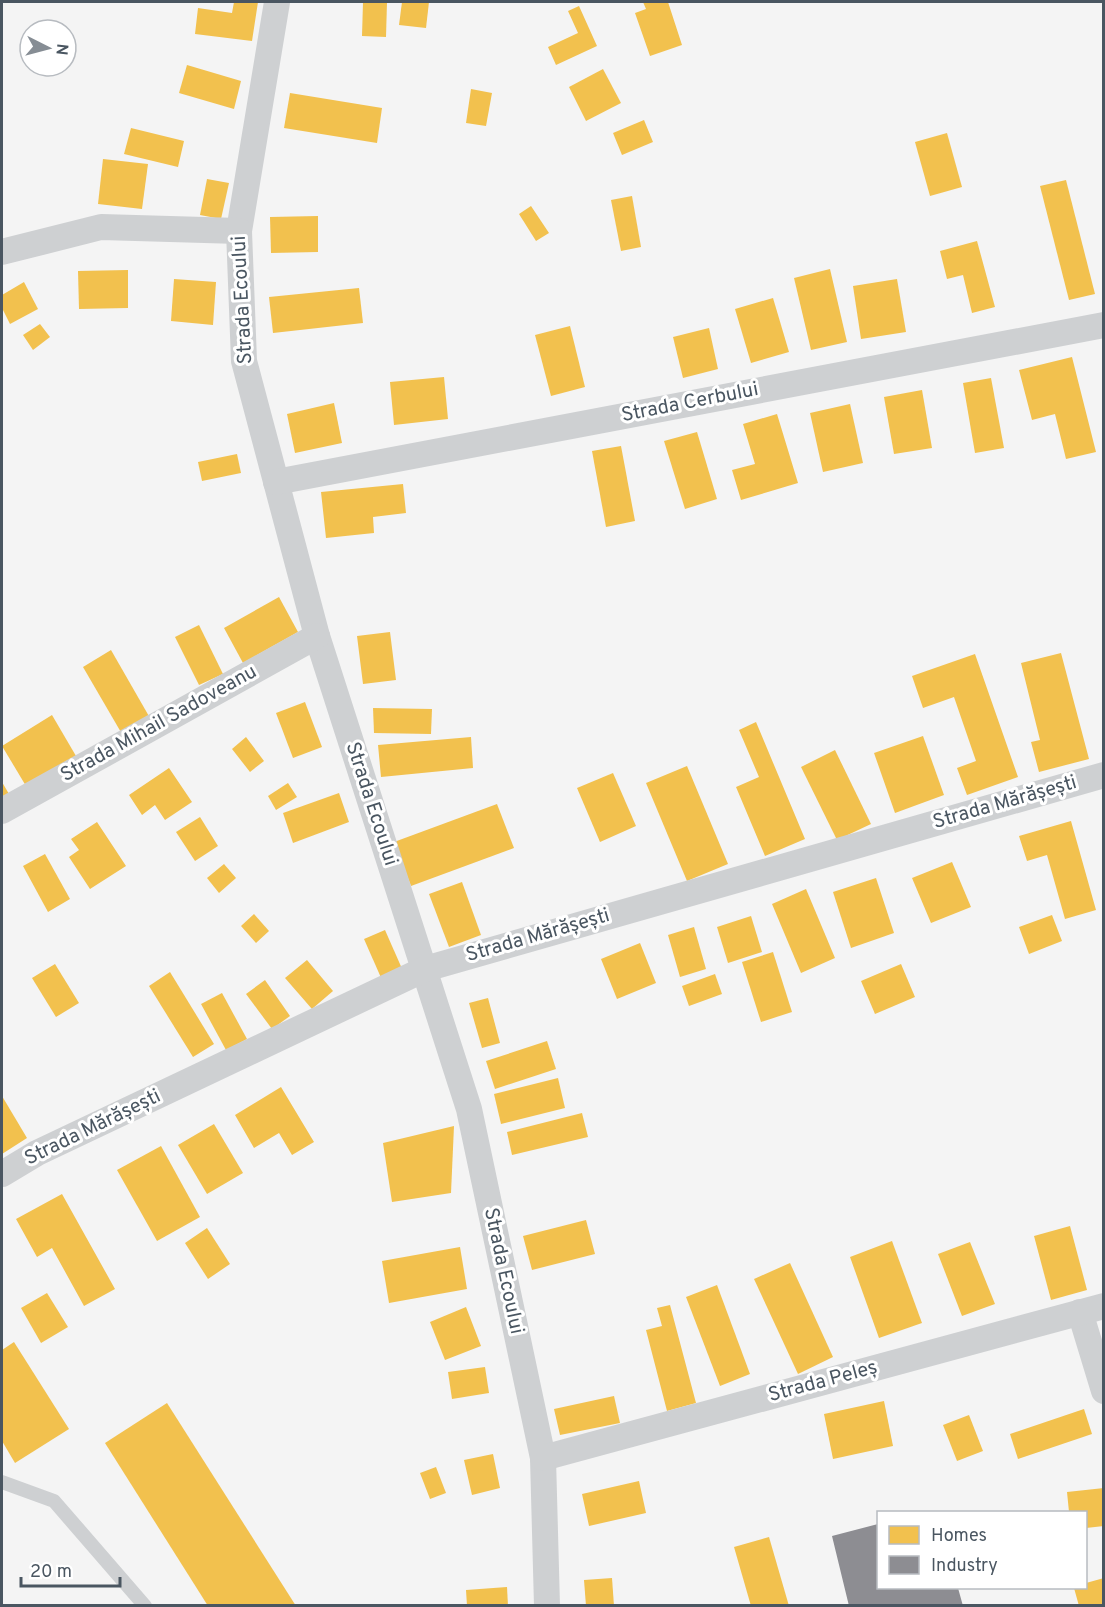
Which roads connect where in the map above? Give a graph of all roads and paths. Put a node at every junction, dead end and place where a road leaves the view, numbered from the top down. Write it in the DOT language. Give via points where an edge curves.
graph roads {
  1 [pos="278,2"];
  2 [pos="239,231"];
  3 [pos="2,252"];
  4 [pos="1104,325"];
  5 [pos="276,482"];
  6 [pos="317,636"];
  7 [pos="1104,775"];
  8 [pos="2,812"];
  9 [pos="425,969"];
  10 [pos="2,1174"];
  11 [pos="1092,1309"];
  12 [pos="1104,1391"];
  13 [pos="543,1458"];
  14 [pos="2,1482"];
  15 [pos="145,1605"];
  16 [pos="547,1605"];
  1 -- 2 [label="street, Strada Ecoului"];
  2 -- 3 [label="street" via="101,227"];
  2 -- 5 [label="street, Strada Ecoului" via="244,361"];
  4 -- 5 [label="street, Strada Cerbului"];
  5 -- 6 [label="street, Strada Ecoului"];
  6 -- 8 [label="street, Strada Mihail Sadoveanu"];
  6 -- 9 [label="street, Strada Ecoului"];
  7 -- 9 [label="street, Strada Mărășești"];
  9 -- 10 [label="street, Strada Mărășești" via="37,1153"];
  9 -- 13 [label="street, Strada Ecoului" via="469,1110"];
  11 -- 12 [label="street"];
  11 -- 13 [label="street, Strada Peleș"];
  13 -- 16 [label="street, Strada Ecoului"];
  14 -- 15 [label="lane" via="54,1501"];
}
